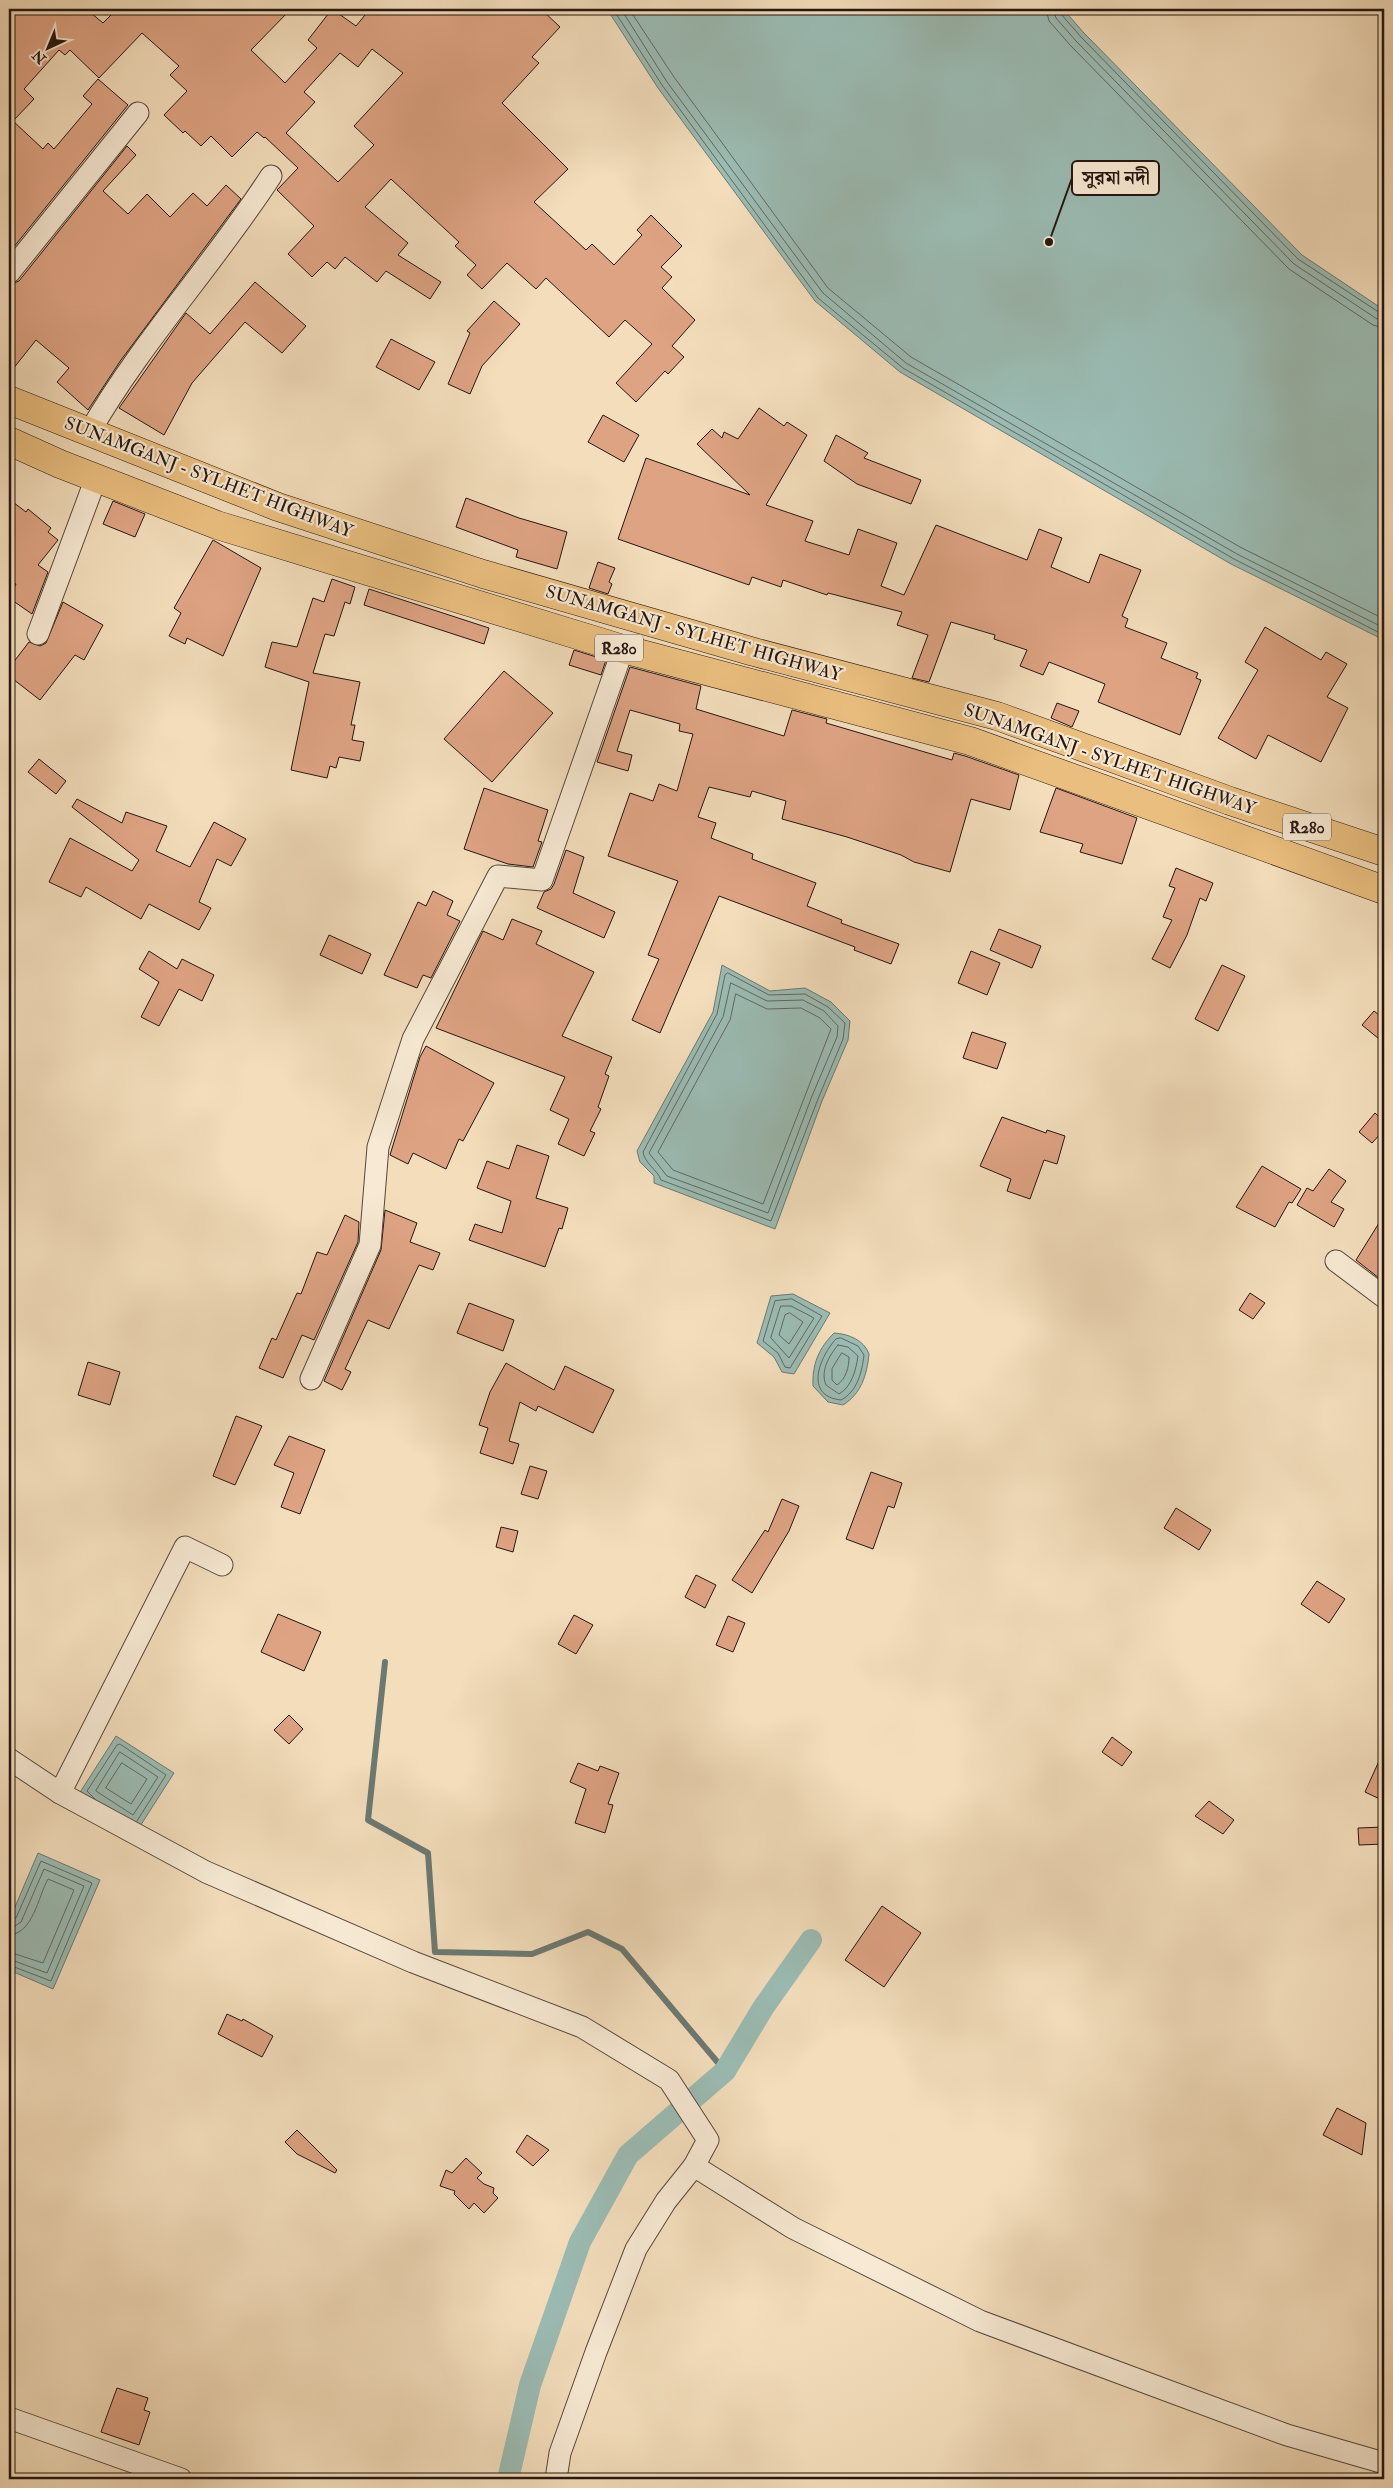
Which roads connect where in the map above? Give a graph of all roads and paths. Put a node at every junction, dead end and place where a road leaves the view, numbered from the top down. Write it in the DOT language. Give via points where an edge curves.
graph roads {
  1 [pos="138,113"];
  2 [pos="271,176"];
  3 [pos="9,273"];
  4 [pos="9,400"];
  5 [pos="89,433"];
  6 [pos="9,441"];
  7 [pos="96,478"];
  8 [pos="38,634"];
  9 [pos="623,649"];
  10 [pos="1384,852"];
  11 [pos="1384,890"];
  12 [pos="1336,1262"];
  13 [pos="1384,1297"];
  14 [pos="311,1379"];
  15 [pos="222,1565"];
  16 [pos="9,1759"];
  17 [pos="60,1793"];
  18 [pos="694,2166"];
  19 [pos="9,2418"];
  20 [pos="1384,2464"];
  21 [pos="181,2479"];
  22 [pos="556,2479"];
  1 -- 3 [label="street"];
  2 -- 5 [label="street" via="236,229 113,391"];
  4 -- 5 [label="main road, SUNAMGANJ - SYLHET HIGHWAY / R280"];
  5 -- 10 [label="main road, SUNAMGANJ - SYLHET HIGHWAY / R280" via="278,507 483,574 754,652 997,716 1230,801"];
  6 -- 7 [label="main road, SUNAMGANJ - SYLHET HIGHWAY / R280"];
  7 -- 8 [label="street"];
  7 -- 9 [label="main road, SUNAMGANJ - SYLHET HIGHWAY / R280" via="217,525"];
  9 -- 11 [label="main road, SUNAMGANJ - SYLHET HIGHWAY / R280" via="970,741"];
  9 -- 14 [label="street" via="542,880 498,876 414,1039 378,1147 370,1244"];
  12 -- 13 [label="street"];
  15 -- 17 [label="street" via="185,1547"];
  16 -- 17 [label="street"];
  17 -- 18 [label="street" via="206,1872 414,1962 582,2027 669,2080 708,2140"];
  18 -- 20 [label="street" via="793,2228 980,2320 1287,2435"];
  18 -- 22 [label="street" via="666,2201 636,2249 563,2444"];
  19 -- 21 [label="street"];
}
